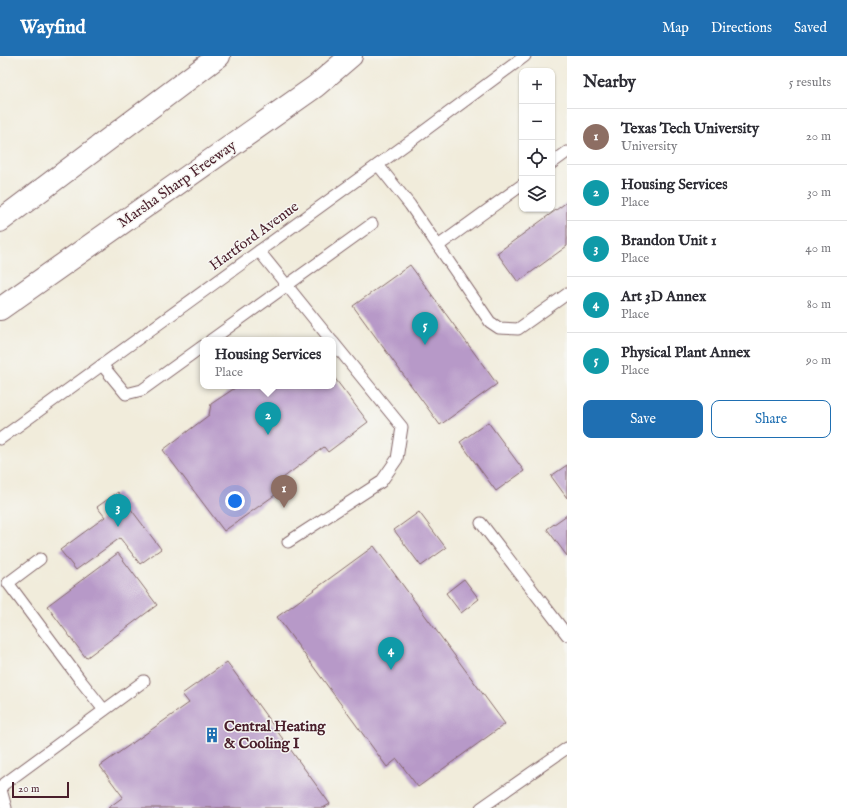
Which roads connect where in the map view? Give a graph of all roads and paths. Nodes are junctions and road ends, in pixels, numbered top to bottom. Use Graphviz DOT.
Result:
graph roads {
  1 [pos="219,56"];
  2 [pos="351,56"];
  3 [pos="525,56"];
  4 [pos="567,152"];
  5 [pos="555,161"];
  6 [pos="378,165"];
  7 [pos="519,187"];
  8 [pos="0,221"];
  9 [pos="372,224"];
  10 [pos="438,246"];
  11 [pos="258,251"];
  12 [pos="287,285"];
  13 [pos="567,294"];
  14 [pos="0,309"];
  15 [pos="216,337"];
  16 [pos="329,337"];
  17 [pos="336,346"];
  18 [pos="200,348"];
  19 [pos="102,365"];
  20 [pos="0,439"];
  21 [pos="481,523"];
  22 [pos="288,542"];
  23 [pos="40,559"];
  24 [pos="567,635"];
  25 [pos="144,681"];
  26 [pos="104,710"];
  27 [pos="567,748"];
  28 [pos="0,787"];
  29 [pos="6,808"];
  30 [pos="481,808"];
  1 -- 8 [label="highway"];
  2 -- 14 [label="highway, Marsha Sharp Freeway"];
  3 -- 6 [label="lane, Hartford Avenue"];
  4 -- 5 [label="lane"];
  6 -- 10 [label="lane"];
  6 -- 11 [label="lane, Hartford Avenue"];
  7 -- 10 [label="lane"];
  9 -- 12 [label="lane"];
  10 -- 13 [label="lane"];
  11 -- 12 [label="lane"];
  11 -- 19 [label="lane, Hartford Avenue"];
  12 -- 15 [label="lane"];
  12 -- 16 [label="lane"];
  17 -- 22 [label="lane"];
  18 -- 19 [label="lane"];
  19 -- 20 [label="lane, Hartford Avenue"];
  21 -- 24 [label="lane"];
  23 -- 26 [label="lane"];
  25 -- 26 [label="lane"];
  26 -- 28 [label="lane"];
  27 -- 30 [label="lane"];
  28 -- 29 [label="lane"];
}
